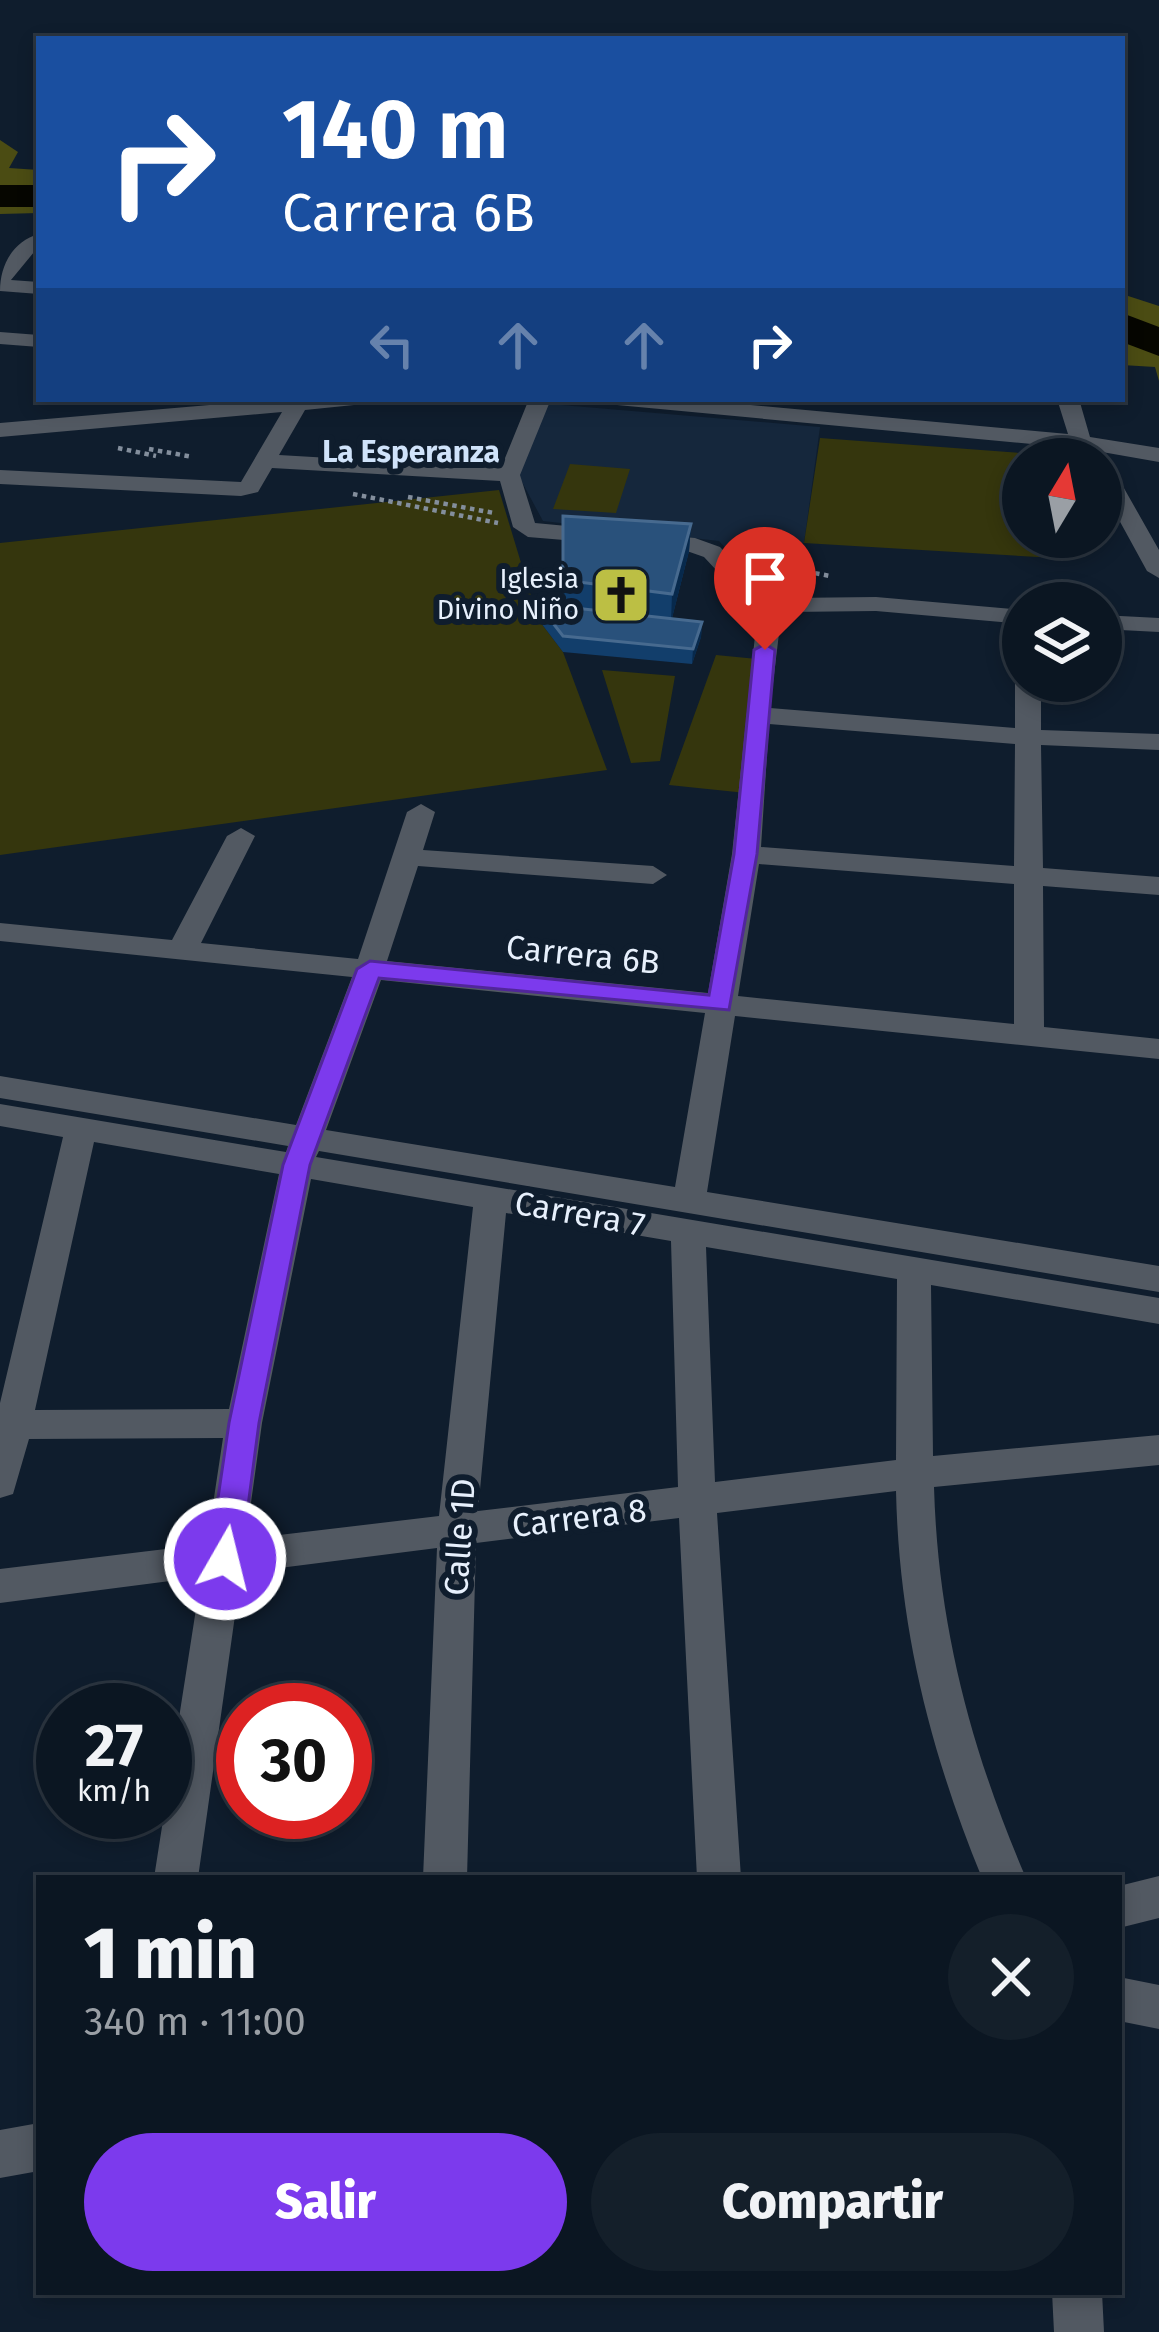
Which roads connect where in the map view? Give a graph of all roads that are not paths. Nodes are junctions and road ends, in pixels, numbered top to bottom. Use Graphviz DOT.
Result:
graph roads {
  1 [pos="36,241"];
  2 [pos="0,283"];
  3 [pos="36,288"];
  4 [pos="0,338"];
  5 [pos="36,341"];
  6 [pos="289,402"];
  7 [pos="298,402"];
  8 [pos="538,402"];
  9 [pos="1069,402"];
  10 [pos="726,403"];
  11 [pos="0,430"];
  12 [pos="1083,438"];
  13 [pos="1002,440"];
  14 [pos="1122,453"];
  15 [pos="1159,455"];
  16 [pos="262,461"];
  17 [pos="509,475"];
  18 [pos="0,478"];
  19 [pos="1122,505"];
  20 [pos="1159,571"];
  21 [pos="770,606"];
  22 [pos="1002,615"];
  23 [pos="1122,623"];
  24 [pos="1159,626"];
  25 [pos="1028,702"];
  26 [pos="756,715"];
  27 [pos="1028,737"];
  28 [pos="1159,742"];
  29 [pos="421,812"];
  30 [pos="242,836"];
  31 [pos="746,854"];
  32 [pos="406,857"];
  33 [pos="653,875"];
  34 [pos="1029,876"];
  35 [pos="1159,886"];
  36 [pos="0,932"];
  37 [pos="182,950"];
  38 [pos="370,969"];
  39 [pos="720,1004"];
  40 [pos="1028,1036"];
  41 [pos="1159,1049"];
  42 [pos="2,1112"];
  43 [pos="81,1129"];
  44 [pos="301,1152"];
  45 [pos="491,1198"];
  46 [pos="688,1216"];
  47 [pos="914,1269"];
  48 [pos="1159,1279"];
  49 [pos="1159,1311"];
  50 [pos="244,1423"];
  51 [pos="7,1425"];
  52 [pos="1159,1450"];
  53 [pos="917,1473"];
  54 [pos="0,1483"];
  55 [pos="697,1503"];
  56 [pos="457,1532"];
  57 [pos="225,1559"];
  58 [pos="0,1586"];
  59 [pos="176,1875"];
  60 [pos="445,1875"];
  61 [pos="719,1875"];
  62 [pos="1003,1875"];
  63 [pos="1159,1897"];
  64 [pos="1122,1905"];
  65 [pos="1122,2001"];
  66 [pos="1159,2007"];
  67 [pos="36,2148"];
  68 [pos="0,2154"];
  69 [pos="1077,2295"];
  70 [pos="1079,2332"];
  1 -- 2 [label="street"];
  2 -- 3 [label="street"];
  4 -- 5 [label="street"];
  6 -- 11 [label="street"];
  7 -- 16 [label="street"];
  8 -- 17 [label="street"];
  9 -- 12 [label="street"];
  10 -- 13 [label="street"];
  14 -- 15 [label="street"];
  16 -- 17 [label="street"];
  16 -- 18 [label="street"];
  17 -- 21 [label="street"];
  19 -- 20 [label="street"];
  21 -- 22 [label="street"];
  21 -- 26 [label="street"];
  23 -- 24 [label="street"];
  25 -- 27 [label="street"];
  26 -- 27 [label="street"];
  26 -- 31 [label="street"];
  27 -- 28 [label="street"];
  27 -- 34 [label="street"];
  29 -- 32 [label="street"];
  30 -- 37 [label="street"];
  31 -- 34 [label="street"];
  31 -- 39 [label="street"];
  32 -- 33 [label="street"];
  32 -- 38 [label="street"];
  34 -- 35 [label="street"];
  34 -- 40 [label="street"];
  36 -- 37 [label="street, Carrera 6B"];
  37 -- 38 [label="street, Carrera 6B"];
  38 -- 39 [label="street, Carrera 6B"];
  38 -- 44 [label="street"];
  39 -- 40 [label="street, Carrera 6B"];
  39 -- 46 [label="street"];
  40 -- 41 [label="street, Carrera 6B"];
  42 -- 43 [label="street, Carrera 7"];
  42 -- 44 [label="street, Carrera 7"];
  43 -- 44 [label="street, Carrera 7"];
  43 -- 51 [label="street"];
  44 -- 45 [label="street, Carrera 7"];
  44 -- 46 [label="street, Carrera 7"];
  44 -- 50 [label="street"];
  45 -- 46 [label="street, Carrera 7"];
  45 -- 56 [label="street, Calle 1D"];
  46 -- 47 [label="street, Carrera 7"];
  46 -- 48 [label="street, Carrera 7"];
  46 -- 55 [label="street"];
  47 -- 49 [label="street, Carrera 7"];
  47 -- 53 [label="street"];
  50 -- 51 [label="street"];
  50 -- 57 [label="street"];
  51 -- 54 [label="street"];
  52 -- 53 [label="street, Carrera 8"];
  53 -- 55 [label="street, Carrera 8"];
  53 -- 62 [label="street"];
  55 -- 56 [label="street, Carrera 8"];
  55 -- 61 [label="street"];
  56 -- 57 [label="street, Carrera 8"];
  56 -- 60 [label="street, Calle 1D"];
  57 -- 58 [label="street, Carrera 8"];
  57 -- 59 [label="street"];
  63 -- 64 [label="street"];
  65 -- 66 [label="street"];
  67 -- 68 [label="street"];
  69 -- 70 [label="street"];
}
